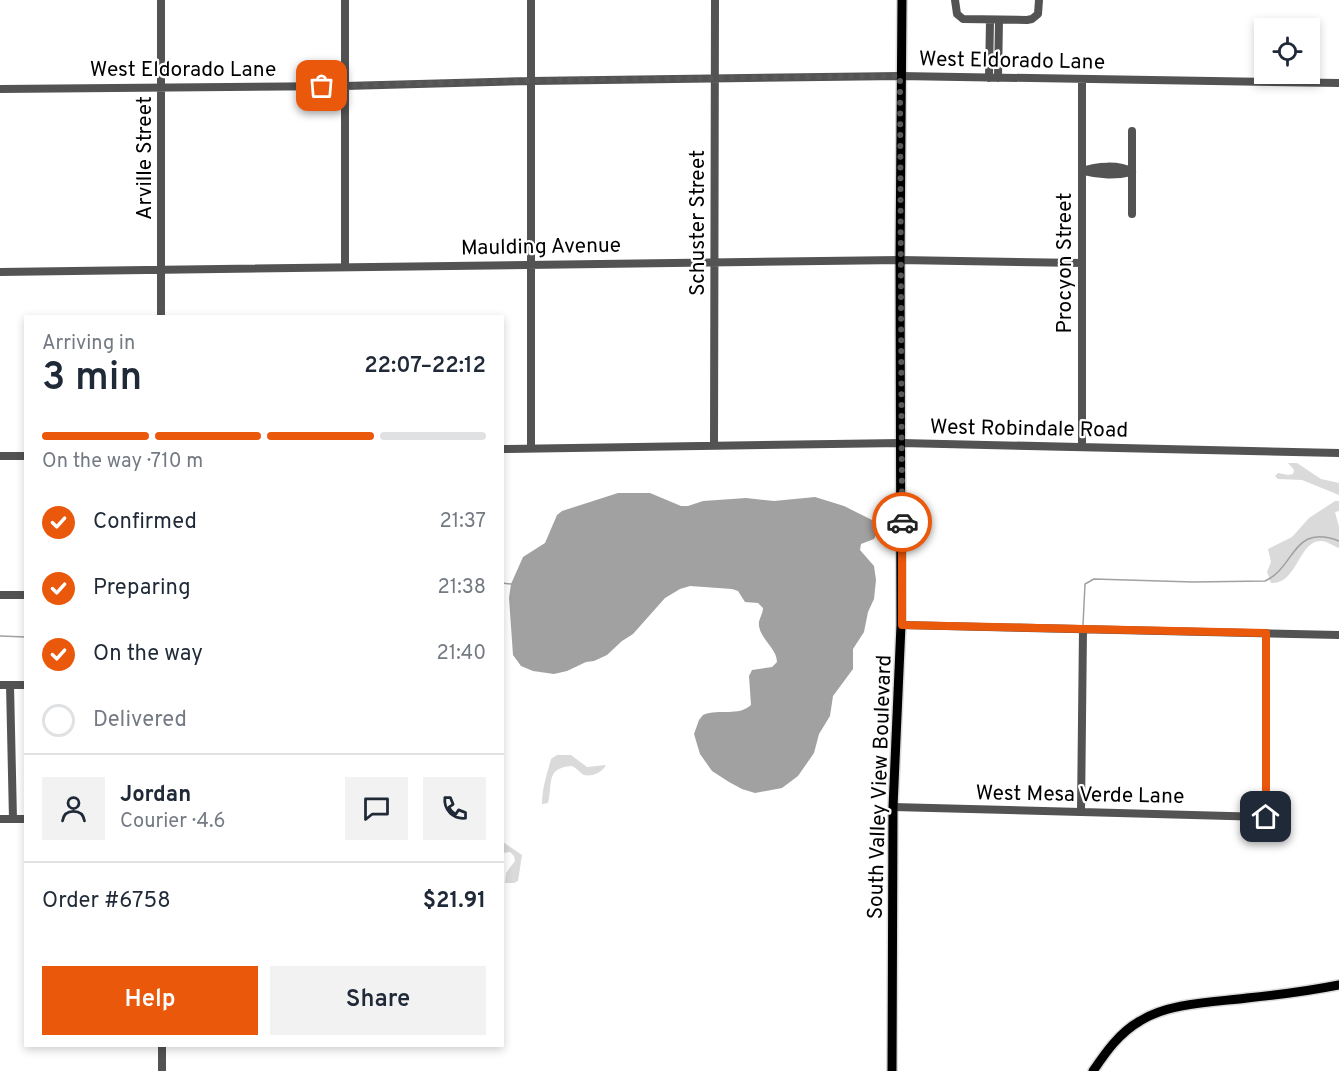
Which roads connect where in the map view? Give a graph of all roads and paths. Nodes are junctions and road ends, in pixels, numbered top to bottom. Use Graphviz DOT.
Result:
graph roads {
  1 [pos="161,0"];
  2 [pos="345,0"];
  3 [pos="531,0"];
  4 [pos="715,0"];
  5 [pos="902,0"];
  6 [pos="955,0"];
  7 [pos="1039,0"];
  8 [pos="990,20"];
  9 [pos="999,20"];
  10 [pos="900,76"];
  11 [pos="715,78"];
  12 [pos="989,78"];
  13 [pos="998,78"];
  14 [pos="1082,79"];
  15 [pos="531,81"];
  16 [pos="1339,83"];
  17 [pos="345,86"];
  18 [pos="162,87"];
  19 [pos="0,89"];
  20 [pos="1132,131"];
  21 [pos="1082,171"];
  22 [pos="1132,172"];
  23 [pos="1132,214"];
  24 [pos="900,260"];
  25 [pos="714,262"];
  26 [pos="1082,263"];
  27 [pos="531,265"];
  28 [pos="345,266"];
  29 [pos="161,270"];
  30 [pos="0,272"];
  31 [pos="161,315"];
  32 [pos="902,443"];
  33 [pos="714,446"];
  34 [pos="1082,447"];
  35 [pos="531,448"];
  36 [pos="504,449"];
  37 [pos="1339,453"];
  38 [pos="0,456"];
  39 [pos="24,456"];
  40 [pos="0,595"];
  41 [pos="24,595"];
  42 [pos="902,625"];
  43 [pos="1083,629"];
  44 [pos="1266,633"];
  45 [pos="1339,635"];
  46 [pos="0,685"];
  47 [pos="10,685"];
  48 [pos="24,685"];
  49 [pos="893,807"];
  50 [pos="1081,812"];
  51 [pos="0,819"];
  52 [pos="13,819"];
  53 [pos="24,819"];
  54 [pos="1339,985"];
  55 [pos="162,1047"];
  56 [pos="162,1071"];
  57 [pos="892,1071"];
  58 [pos="1093,1071"];
  1 -- 18 [label="street, Arville Street"];
  2 -- 17 [label="street"];
  3 -- 15 [label="street"];
  4 -- 11 [label="street, Schuster Street"];
  5 -- 10 [label="main road, South Valley View Boulevard"];
  6 -- 8 [label="street"];
  7 -- 9 [label="street"];
  8 -- 9 [label="street"];
  8 -- 12 [label="street"];
  9 -- 13 [label="street"];
  10 -- 11 [label="street, West Eldorado Lane"];
  10 -- 12 [label="street, West Eldorado Lane"];
  10 -- 24 [label="main road, South Valley View Boulevard"];
  11 -- 15 [label="street, West Eldorado Lane"];
  11 -- 25 [label="street, Schuster Street"];
  12 -- 13 [label="street, West Eldorado Lane"];
  13 -- 14 [label="street, West Eldorado Lane"];
  14 -- 16 [label="street, West Eldorado Lane"];
  14 -- 21 [label="street, Procyon Street"];
  15 -- 17 [label="street, West Eldorado Lane"];
  15 -- 27 [label="street"];
  17 -- 18 [label="street, West Eldorado Lane"];
  17 -- 28 [label="street"];
  18 -- 19 [label="street, West Eldorado Lane"];
  18 -- 29 [label="street, Arville Street"];
  20 -- 22 [label="street"];
  21 -- 22 [label="street"];
  21 -- 26 [label="street, Procyon Street"];
  22 -- 23 [label="street"];
  24 -- 25 [label="street, Maulding Avenue"];
  24 -- 26 [label="street, Maulding Avenue"];
  24 -- 32 [label="main road, South Valley View Boulevard"];
  25 -- 27 [label="street, Maulding Avenue"];
  25 -- 33 [label="street, Schuster Street"];
  26 -- 34 [label="street, Procyon Street"];
  27 -- 28 [label="street, Maulding Avenue"];
  27 -- 35 [label="street"];
  28 -- 29 [label="street, Maulding Avenue"];
  29 -- 30 [label="street, Maulding Avenue"];
  29 -- 31 [label="street, Arville Street"];
  32 -- 33 [label="street, West Robindale Road"];
  32 -- 34 [label="street, West Robindale Road"];
  32 -- 42 [label="main road, South Valley View Boulevard"];
  33 -- 35 [label="street, West Robindale Road"];
  34 -- 37 [label="street, West Robindale Road"];
  35 -- 36 [label="street, West Robindale Road"];
  38 -- 39 [label="street"];
  40 -- 41 [label="street"];
  42 -- 43 [label="street"];
  42 -- 49 [label="main road, South Valley View Boulevard"];
  43 -- 44 [label="street"];
  43 -- 50 [label="street"];
  44 -- 45 [label="street"];
  44 -- 50 [label="street, West Mesa Verde Lane"];
  46 -- 47 [label="street"];
  47 -- 48 [label="street"];
  47 -- 52 [label="street"];
  49 -- 50 [label="street, West Mesa Verde Lane"];
  49 -- 57 [label="main road, South Valley View Boulevard"];
  51 -- 52 [label="street"];
  52 -- 53 [label="street"];
  54 -- 58 [label="main road"];
  55 -- 56 [label="street"];
}
